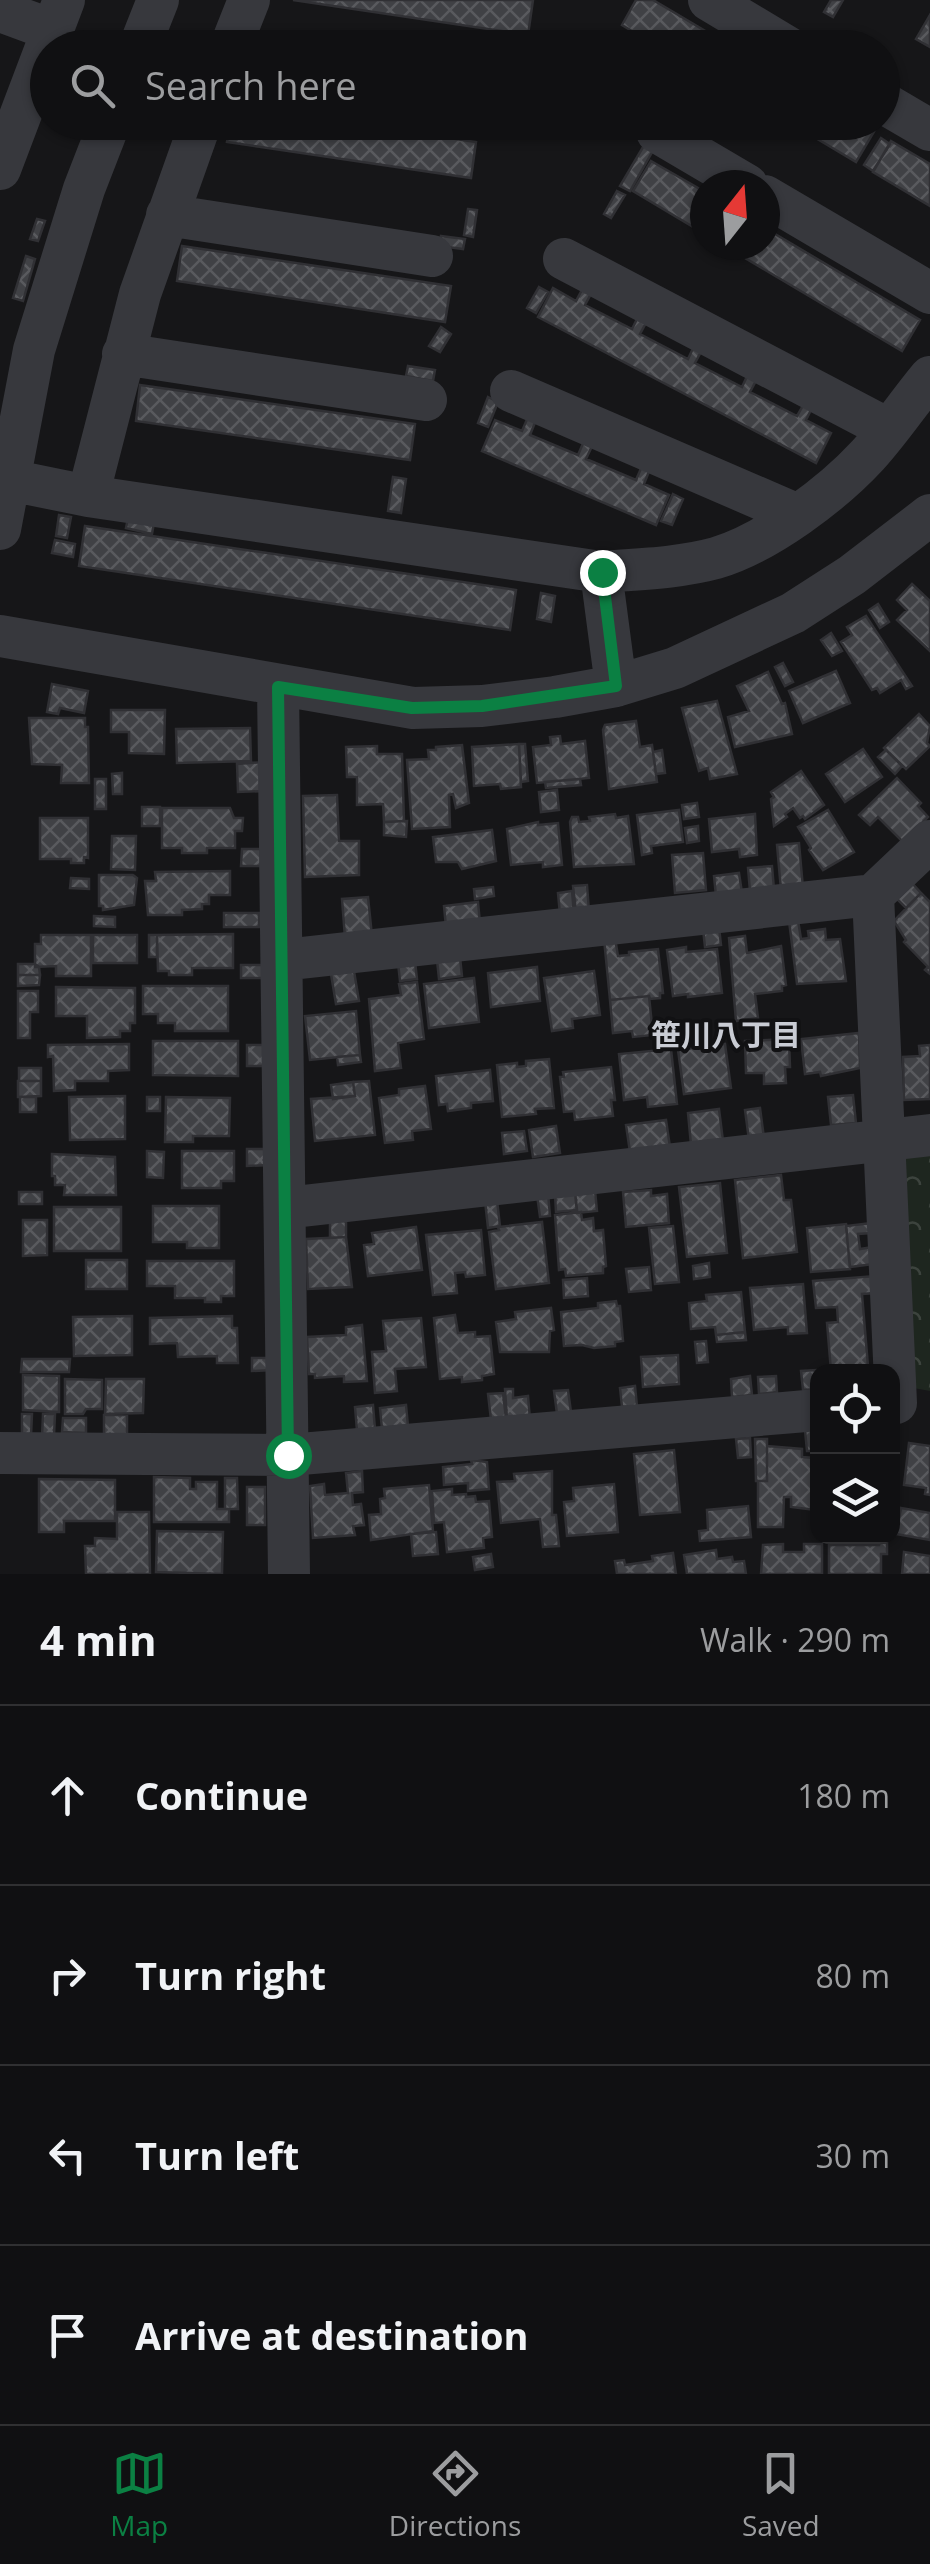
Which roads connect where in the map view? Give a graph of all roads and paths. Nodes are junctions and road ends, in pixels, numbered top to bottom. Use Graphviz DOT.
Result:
graph roads {
  1 [pos="158,0"];
  2 [pos="249,0"];
  3 [pos="708,0"];
  4 [pos="0,11"];
  5 [pos="58,15"];
  6 [pos="146,30"];
  7 [pos="237,30"];
  8 [pos="759,30"];
  9 [pos="30,89"];
  10 [pos="900,112"];
  11 [pos="930,130"];
  12 [pos="103,140"];
  13 [pos="194,140"];
  14 [pos="670,140"];
  15 [pos="0,169"];
  16 [pos="721,170"];
  17 [pos="780,205"];
  18 [pos="167,215"];
  19 [pos="432,256"];
  20 [pos="564,260"];
  21 [pos="930,294"];
  22 [pos="123,354"];
  23 [pos="930,376"];
  24 [pos="511,391"];
  25 [pos="426,400"];
  26 [pos="888,429"];
  27 [pos="4,479"];
  28 [pos="88,496"];
  29 [pos="798,515"];
  30 [pos="930,515"];
  31 [pos="0,529"];
  32 [pos="602,572"];
  33 [pos="0,636"];
  34 [pos="616,686"];
  35 [pos="278,687"];
  36 [pos="930,841"];
  37 [pos="874,895"];
  38 [pos="283,960"];
  39 [pos="930,1135"];
  40 [pos="885,1141"];
  41 [pos="285,1208"];
  42 [pos="906,1405"];
  43 [pos="810,1411"];
  44 [pos="0,1453"];
  45 [pos="288,1455"];
  46 [pos="289,1574"];
  1 -- 6 [label="street"];
  2 -- 7 [label="street"];
  3 -- 8 [label="street"];
  4 -- 5 [label="street"];
  9 -- 15 [label="street"];
  10 -- 11 [label="street"];
  12 -- 27 [label="street"];
  13 -- 18 [label="street"];
  14 -- 16 [label="street"];
  17 -- 21 [label="street"];
  18 -- 19 [label="street"];
  18 -- 22 [label="street"];
  20 -- 26 [label="street"];
  22 -- 25 [label="street"];
  22 -- 28 [label="street"];
  23 -- 26 [label="street"];
  24 -- 29 [label="street"];
  26 -- 29 [label="street"];
  27 -- 28 [label="street"];
  27 -- 31 [label="street"];
  28 -- 32 [label="street"];
  29 -- 32 [label="street"];
  30 -- 34 [label="street"];
  32 -- 34 [label="street"];
  33 -- 35 [label="street"];
  34 -- 35 [label="street"];
  35 -- 38 [label="street"];
  36 -- 37 [label="street"];
  37 -- 38 [label="street"];
  37 -- 40 [label="street"];
  38 -- 41 [label="street"];
  39 -- 40 [label="street"];
  40 -- 41 [label="street"];
  40 -- 42 [label="street"];
  41 -- 45 [label="street"];
  43 -- 45 [label="street"];
  44 -- 45 [label="street"];
  45 -- 46 [label="street"];
}
